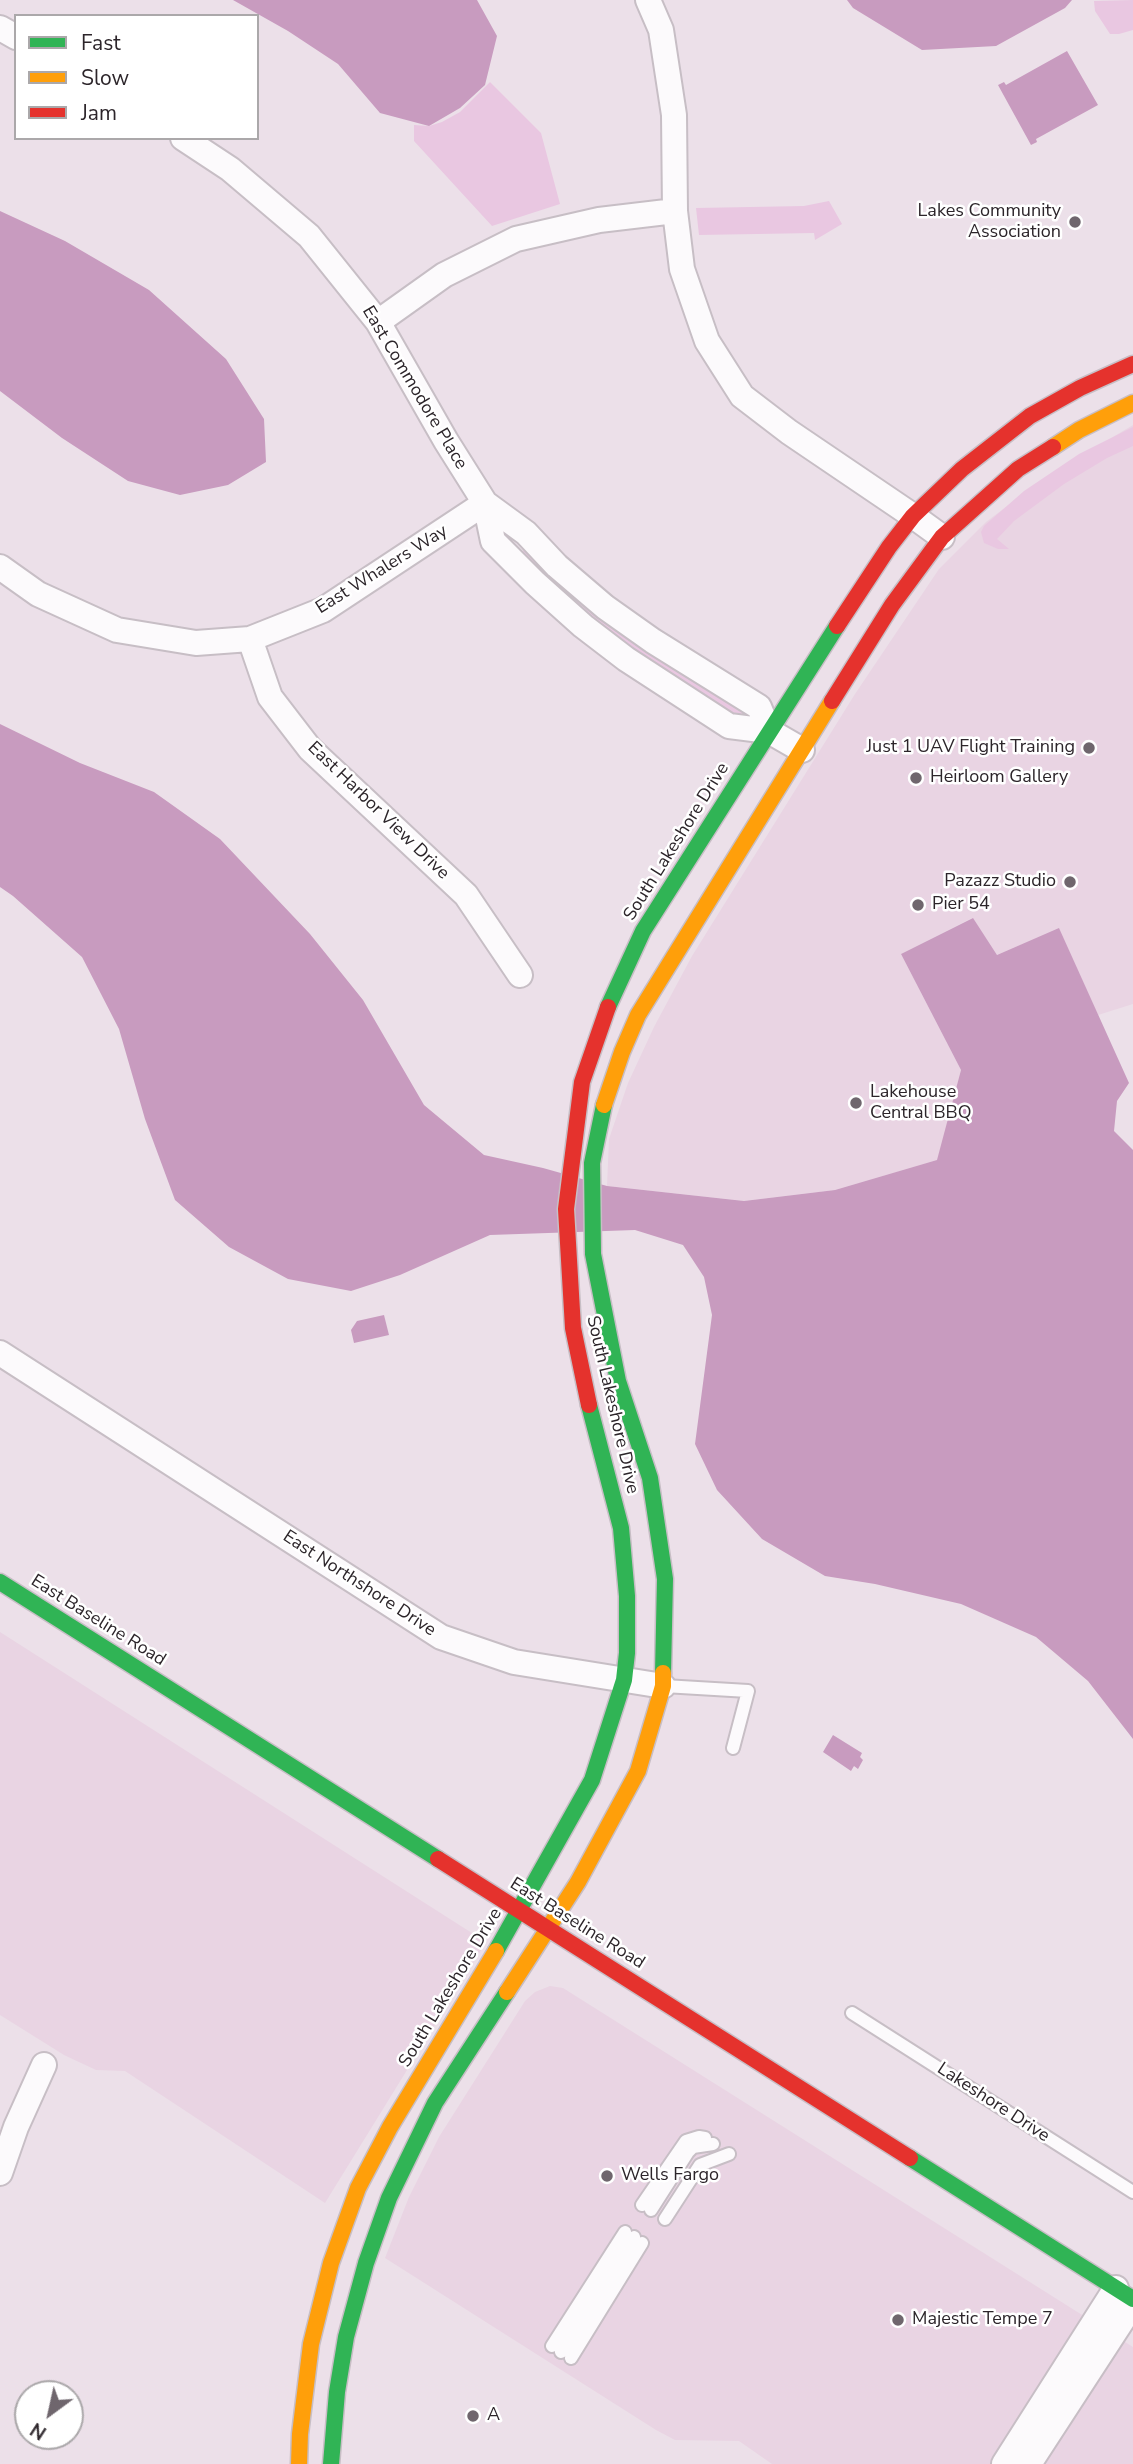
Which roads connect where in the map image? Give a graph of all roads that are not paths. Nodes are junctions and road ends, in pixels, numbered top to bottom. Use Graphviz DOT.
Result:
graph roads {
  1 [pos="648,0"];
  2 [pos="186,140"];
  3 [pos="675,211"];
  4 [pos="378,323"];
  5 [pos="1133,364"];
  6 [pos="1133,402"];
  7 [pos="485,503"];
  8 [pos="914,516"];
  9 [pos="942,537"];
  10 [pos="0,567"];
  11 [pos="250,639"];
  12 [pos="769,731"];
  13 [pos="802,750"];
  14 [pos="520,975"];
  15 [pos="0,1353"];
  16 [pos="0,1582"];
  17 [pos="624,1680"];
  18 [pos="663,1686"];
  19 [pos="733,1748"];
  20 [pos="520,1912"];
  21 [pos="547,1929"];
  22 [pos="852,2013"];
  23 [pos="44,2065"];
  24 [pos="717,2146"];
  25 [pos="0,2173"];
  26 [pos="1133,2192"];
  27 [pos="637,2240"];
  28 [pos="1127,2297"];
  29 [pos="305,2388"];
  30 [pos="337,2392"];
  31 [pos="299,2464"];
  32 [pos="331,2464"];
  33 [pos="1004,2464"];
  34 [pos="1029,2464"];
  1 -- 3 [label="street"];
  2 -- 4 [label="street, East Commodore Place"];
  3 -- 4 [label="street"];
  3 -- 8 [label="street"];
  4 -- 7 [label="street, East Commodore Place"];
  5 -- 8 [label="street, South Lakeshore Drive"];
  6 -- 9 [label="street, South Lakeshore Drive"];
  7 -- 11 [label="street, East Whalers Way"];
  7 -- 12 [label="street, East Commodore Place"];
  8 -- 9 [label="street"];
  8 -- 12 [label="street, South Lakeshore Drive"];
  9 -- 13 [label="street, South Lakeshore Drive"];
  10 -- 11 [label="street, East Whalers Way"];
  11 -- 14 [label="street, East Harbor View Drive"];
  12 -- 13 [label="street, East Commodore Place"];
  12 -- 17 [label="street, South Lakeshore Drive"];
  13 -- 18 [label="street, South Lakeshore Drive"];
  15 -- 17 [label="street, East Northshore Drive"];
  16 -- 20 [label="street, East Baseline Road"];
  17 -- 18 [label="street, East Northshore Drive"];
  17 -- 20 [label="street, South Lakeshore Drive"];
  18 -- 19 [label="lane, East Northshore Drive"];
  18 -- 21 [label="street, South Lakeshore Drive"];
  20 -- 21 [label="street, East Baseline Road"];
  20 -- 29 [label="street, South Lakeshore Drive"];
  21 -- 28 [label="street, East Baseline Road"];
  21 -- 30 [label="street, South Lakeshore Drive"];
  22 -- 26 [label="lane, Lakeshore Drive"];
  23 -- 25 [label="street"];
  24 -- 24 [label="lane"];
  27 -- 27 [label="lane"];
  28 -- 33 [label="street"];
  28 -- 34 [label="street"];
  29 -- 30 [label="street"];
  29 -- 31 [label="street, South Lakeshore Drive"];
  30 -- 32 [label="street, South Lakeshore Drive"];
}
